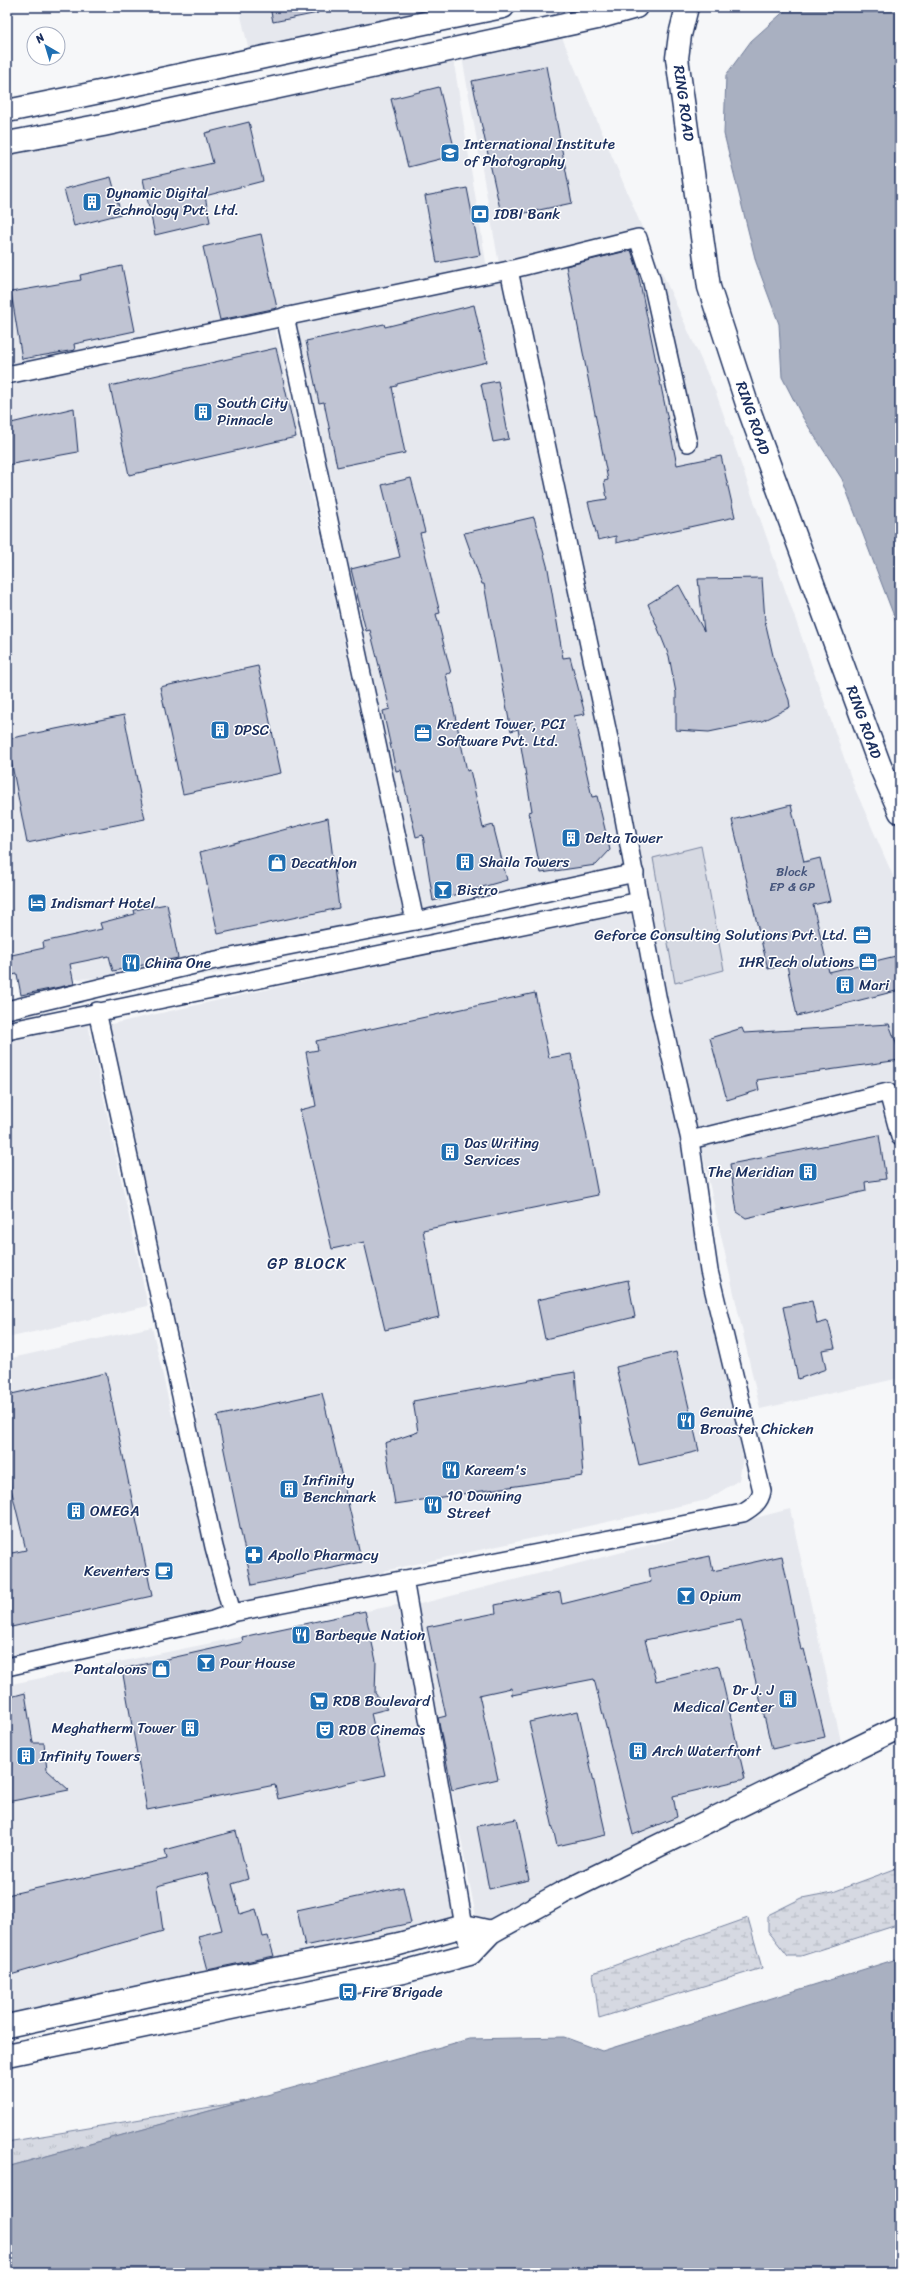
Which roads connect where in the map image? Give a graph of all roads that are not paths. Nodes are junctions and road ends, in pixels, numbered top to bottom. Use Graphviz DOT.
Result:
graph roads {
  1 [pos="503,7"];
  2 [pos="636,7"];
  3 [pos="687,7"];
  4 [pos="150,82"];
  5 [pos="7,111"];
  6 [pos="156,113"];
  7 [pos="7,143"];
  8 [pos="510,270"];
  9 [pos="285,316"];
  10 [pos="7,375"];
  11 [pos="688,443"];
  12 [pos="900,812"];
  13 [pos="635,873"];
  14 [pos="640,901"];
  15 [pos="415,921"];
  16 [pos="7,1009"];
  17 [pos="97,1012"];
  18 [pos="9,1030"];
  19 [pos="900,1137"];
  20 [pos="690,1140"];
  21 [pos="404,1579"];
  22 [pos="232,1613"];
  23 [pos="7,1666"];
  24 [pos="900,1728"];
  25 [pos="464,1926"];
  26 [pos="491,1932"];
  27 [pos="399,1944"];
  28 [pos="470,1954"];
  29 [pos="320,1960"];
  30 [pos="403,1972"];
  31 [pos="220,1981"];
  32 [pos="325,1989"];
  33 [pos="225,2008"];
  34 [pos="13,2025"];
  35 [pos="16,2053"];
  1 -- 4 [label="street"];
  2 -- 6 [label="street"];
  3 -- 12 [label="street, RING ROAD"];
  4 -- 5 [label="street"];
  4 -- 6 [label="street"];
  6 -- 7 [label="street"];
  8 -- 9 [label="street"];
  8 -- 11 [label="street"];
  8 -- 13 [label="street"];
  9 -- 10 [label="street"];
  9 -- 15 [label="street"];
  13 -- 14 [label="street"];
  13 -- 15 [label="street"];
  14 -- 17 [label="street"];
  14 -- 20 [label="street"];
  15 -- 16 [label="street"];
  16 -- 18 [label="street"];
  17 -- 18 [label="street"];
  17 -- 22 [label="street"];
  19 -- 20 [label="street"];
  20 -- 21 [label="street"];
  21 -- 22 [label="street"];
  21 -- 25 [label="street"];
  22 -- 23 [label="street"];
  24 -- 26 [label="street"];
  25 -- 26 [label="street"];
  25 -- 27 [label="street"];
  25 -- 28 [label="street"];
  26 -- 28 [label="street"];
  27 -- 29 [label="street"];
  27 -- 30 [label="street"];
  28 -- 30 [label="street"];
  29 -- 31 [label="street"];
  29 -- 32 [label="street"];
  30 -- 32 [label="street"];
  31 -- 33 [label="street"];
  31 -- 34 [label="street"];
  32 -- 33 [label="street"];
  33 -- 35 [label="street"];
  34 -- 35 [label="street"];
}
